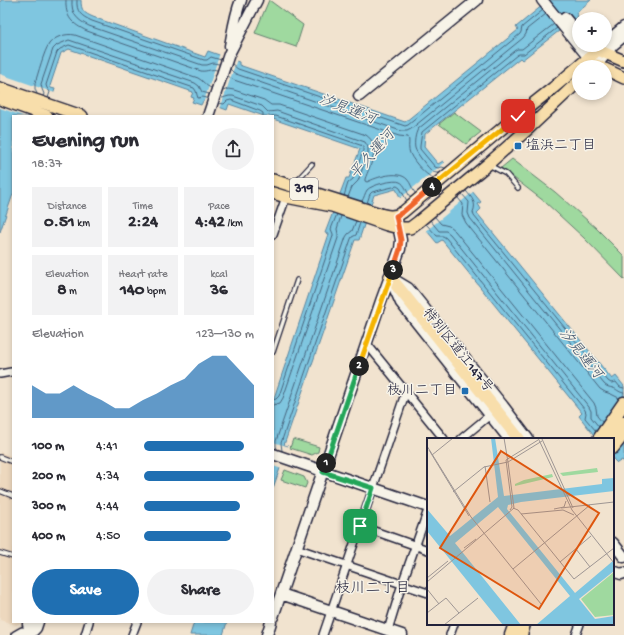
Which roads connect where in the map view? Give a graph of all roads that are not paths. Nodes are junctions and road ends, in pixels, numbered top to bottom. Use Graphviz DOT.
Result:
graph roads {
  1 [pos="241,0"];
  2 [pos="257,0"];
  3 [pos="478,0"];
  4 [pos="542,0"];
  5 [pos="550,0"];
  6 [pos="624,27"];
  7 [pos="568,28"];
  8 [pos="572,31"];
  9 [pos="624,36"];
  10 [pos="612,37"];
  11 [pos="612,45"];
  12 [pos="609,52"];
  13 [pos="229,54"];
  14 [pos="593,60"];
  15 [pos="624,61"];
  16 [pos="612,72"];
  17 [pos="624,78"];
  18 [pos="572,81"];
  19 [pos="0,88"];
  20 [pos="572,88"];
  21 [pos="359,96"];
  22 [pos="0,99"];
  23 [pos="50,111"];
  24 [pos="209,113"];
  25 [pos="76,115"];
  26 [pos="518,116"];
  27 [pos="505,126"];
  28 [pos="529,128"];
  29 [pos="516,139"];
  30 [pos="312,164"];
  31 [pos="488,164"];
  32 [pos="274,180"];
  33 [pos="296,187"];
  34 [pos="518,188"];
  35 [pos="274,193"];
  36 [pos="286,197"];
  37 [pos="333,202"];
  38 [pos="369,215"];
  39 [pos="396,216"];
  40 [pos="399,228"];
  41 [pos="274,231"];
  42 [pos="390,277"];
  43 [pos="297,280"];
  44 [pos="367,344"];
  45 [pos="274,349"];
  46 [pos="12,372"];
  47 [pos="0,375"];
  48 [pos="406,391"];
  49 [pos="624,401"];
  50 [pos="503,406"];
  51 [pos="490,415"];
  52 [pos="624,422"];
  53 [pos="624,434"];
  54 [pos="443,438"];
  55 [pos="462,438"];
  56 [pos="508,438"];
  57 [pos="518,438"];
  58 [pos="527,438"];
  59 [pos="532,438"];
  60 [pos="592,438"];
  61 [pos="600,438"];
  62 [pos="614,438"];
  63 [pos="614,447"];
  64 [pos="274,454"];
  65 [pos="0,457"];
  66 [pos="12,462"];
  67 [pos="323,472"];
  68 [pos="373,488"];
  69 [pos="0,491"];
  70 [pos="12,496"];
  71 [pos="427,509"];
  72 [pos="427,512"];
  73 [pos="360,526"];
  74 [pos="614,545"];
  75 [pos="416,546"];
  76 [pos="296,548"];
  77 [pos="427,550"];
  78 [pos="0,553"];
  79 [pos="12,557"];
  80 [pos="624,557"];
  81 [pos="347,565"];
  82 [pos="614,571"];
  83 [pos="624,572"];
  84 [pos="402,584"];
  85 [pos="427,593"];
  86 [pos="281,594"];
  87 [pos="331,611"];
  88 [pos="274,614"];
  89 [pos="28,623"];
  90 [pos="38,623"];
  91 [pos="89,623"];
  92 [pos="137,623"];
  93 [pos="271,623"];
  94 [pos="454,625"];
  95 [pos="510,625"];
  96 [pos="514,625"];
  97 [pos="524,625"];
  98 [pos="580,625"];
  99 [pos="387,633"];
  100 [pos="15,635"];
  101 [pos="31,635"];
  102 [pos="85,635"];
  103 [pos="132,635"];
  104 [pos="267,635"];
  105 [pos="323,635"];
  106 [pos="402,635"];
  107 [pos="450,635"];
  108 [pos="508,635"];
  109 [pos="520,635"];
  110 [pos="576,635"];
  1 -- 13 [label="street"];
  2 -- 13 [label="street"];
  3 -- 21 [label="street"];
  4 -- 7 [label="street"];
  5 -- 7 [label="street"];
  6 -- 10 [label="street"];
  7 -- 8 [label="street"];
  7 -- 14 [label="street"];
  9 -- 11 [label="street"];
  12 -- 15 [label="main road"];
  13 -- 24 [label="street"];
  16 -- 17 [label="main road"];
  18 -- 26 [label="main road"];
  19 -- 23 [label="main road"];
  20 -- 28 [label="main road"];
  22 -- 23 [label="main road"];
  23 -- 25 [label="main road"];
  26 -- 27 [label="main road"];
  26 -- 28 [label="main road"];
  27 -- 29 [label="main road"];
  27 -- 39 [label="main road"];
  28 -- 29 [label="main road"];
  29 -- 31 [label="main road"];
  30 -- 33 [label="lane"];
  31 -- 34 [label="lane"];
  31 -- 40 [label="main road"];
  32 -- 33 [label="main road, 319"];
  33 -- 37 [label="main road, 319"];
  35 -- 36 [label="main road, 319"];
  36 -- 37 [label="main road, 319"];
  36 -- 41 [label="street"];
  37 -- 38 [label="main road, 319"];
  38 -- 39 [label="main road, 319"];
  38 -- 40 [label="main road, 319"];
  39 -- 40 [label="street"];
  40 -- 42 [label="street"];
  42 -- 44 [label="street"];
  42 -- 50 [label="street, 特別区道江147号"];
  42 -- 51 [label="street, 特別区道江147号"];
  42 -- 57 [label="highway"];
  43 -- 45 [label="lane"];
  44 -- 48 [label="street"];
  44 -- 67 [label="street"];
  46 -- 47 [label="street"];
  48 -- 54 [label="street"];
  48 -- 68 [label="street"];
  49 -- 60 [label="main road"];
  49 -- 61 [label="highway"];
  50 -- 58 [label="street, 特別区道江147号"];
  50 -- 59 [label="street, 特別区道江147号"];
  51 -- 55 [label="street"];
  51 -- 56 [label="street, 特別区道江147号"];
  52 -- 62 [label="highway"];
  53 -- 63 [label="main road"];
  64 -- 67 [label="street"];
  65 -- 66 [label="lane"];
  67 -- 68 [label="street"];
  67 -- 76 [label="street"];
  68 -- 71 [label="street"];
  68 -- 73 [label="street"];
  69 -- 70 [label="lane"];
  72 -- 75 [label="street"];
  73 -- 75 [label="street"];
  73 -- 81 [label="street"];
  74 -- 80 [label="street"];
  75 -- 77 [label="street"];
  75 -- 84 [label="street"];
  76 -- 81 [label="street"];
  76 -- 86 [label="street"];
  78 -- 79 [label="lane"];
  81 -- 84 [label="street"];
  81 -- 87 [label="street"];
  82 -- 83 [label="street"];
  84 -- 85 [label="street"];
  84 -- 99 [label="street"];
  86 -- 87 [label="street"];
  86 -- 88 [label="street"];
  87 -- 99 [label="street"];
  87 -- 105 [label="street"];
  89 -- 101 [label="street"];
  90 -- 101 [label="street"];
  91 -- 102 [label="street"];
  92 -- 103 [label="street"];
  93 -- 104 [label="street"];
  94 -- 107 [label="street"];
  95 -- 108 [label="highway"];
  96 -- 108 [label="highway"];
  97 -- 109 [label="highway"];
  98 -- 110 [label="street"];
  99 -- 106 [label="street"];
  100 -- 101 [label="street"];
}
